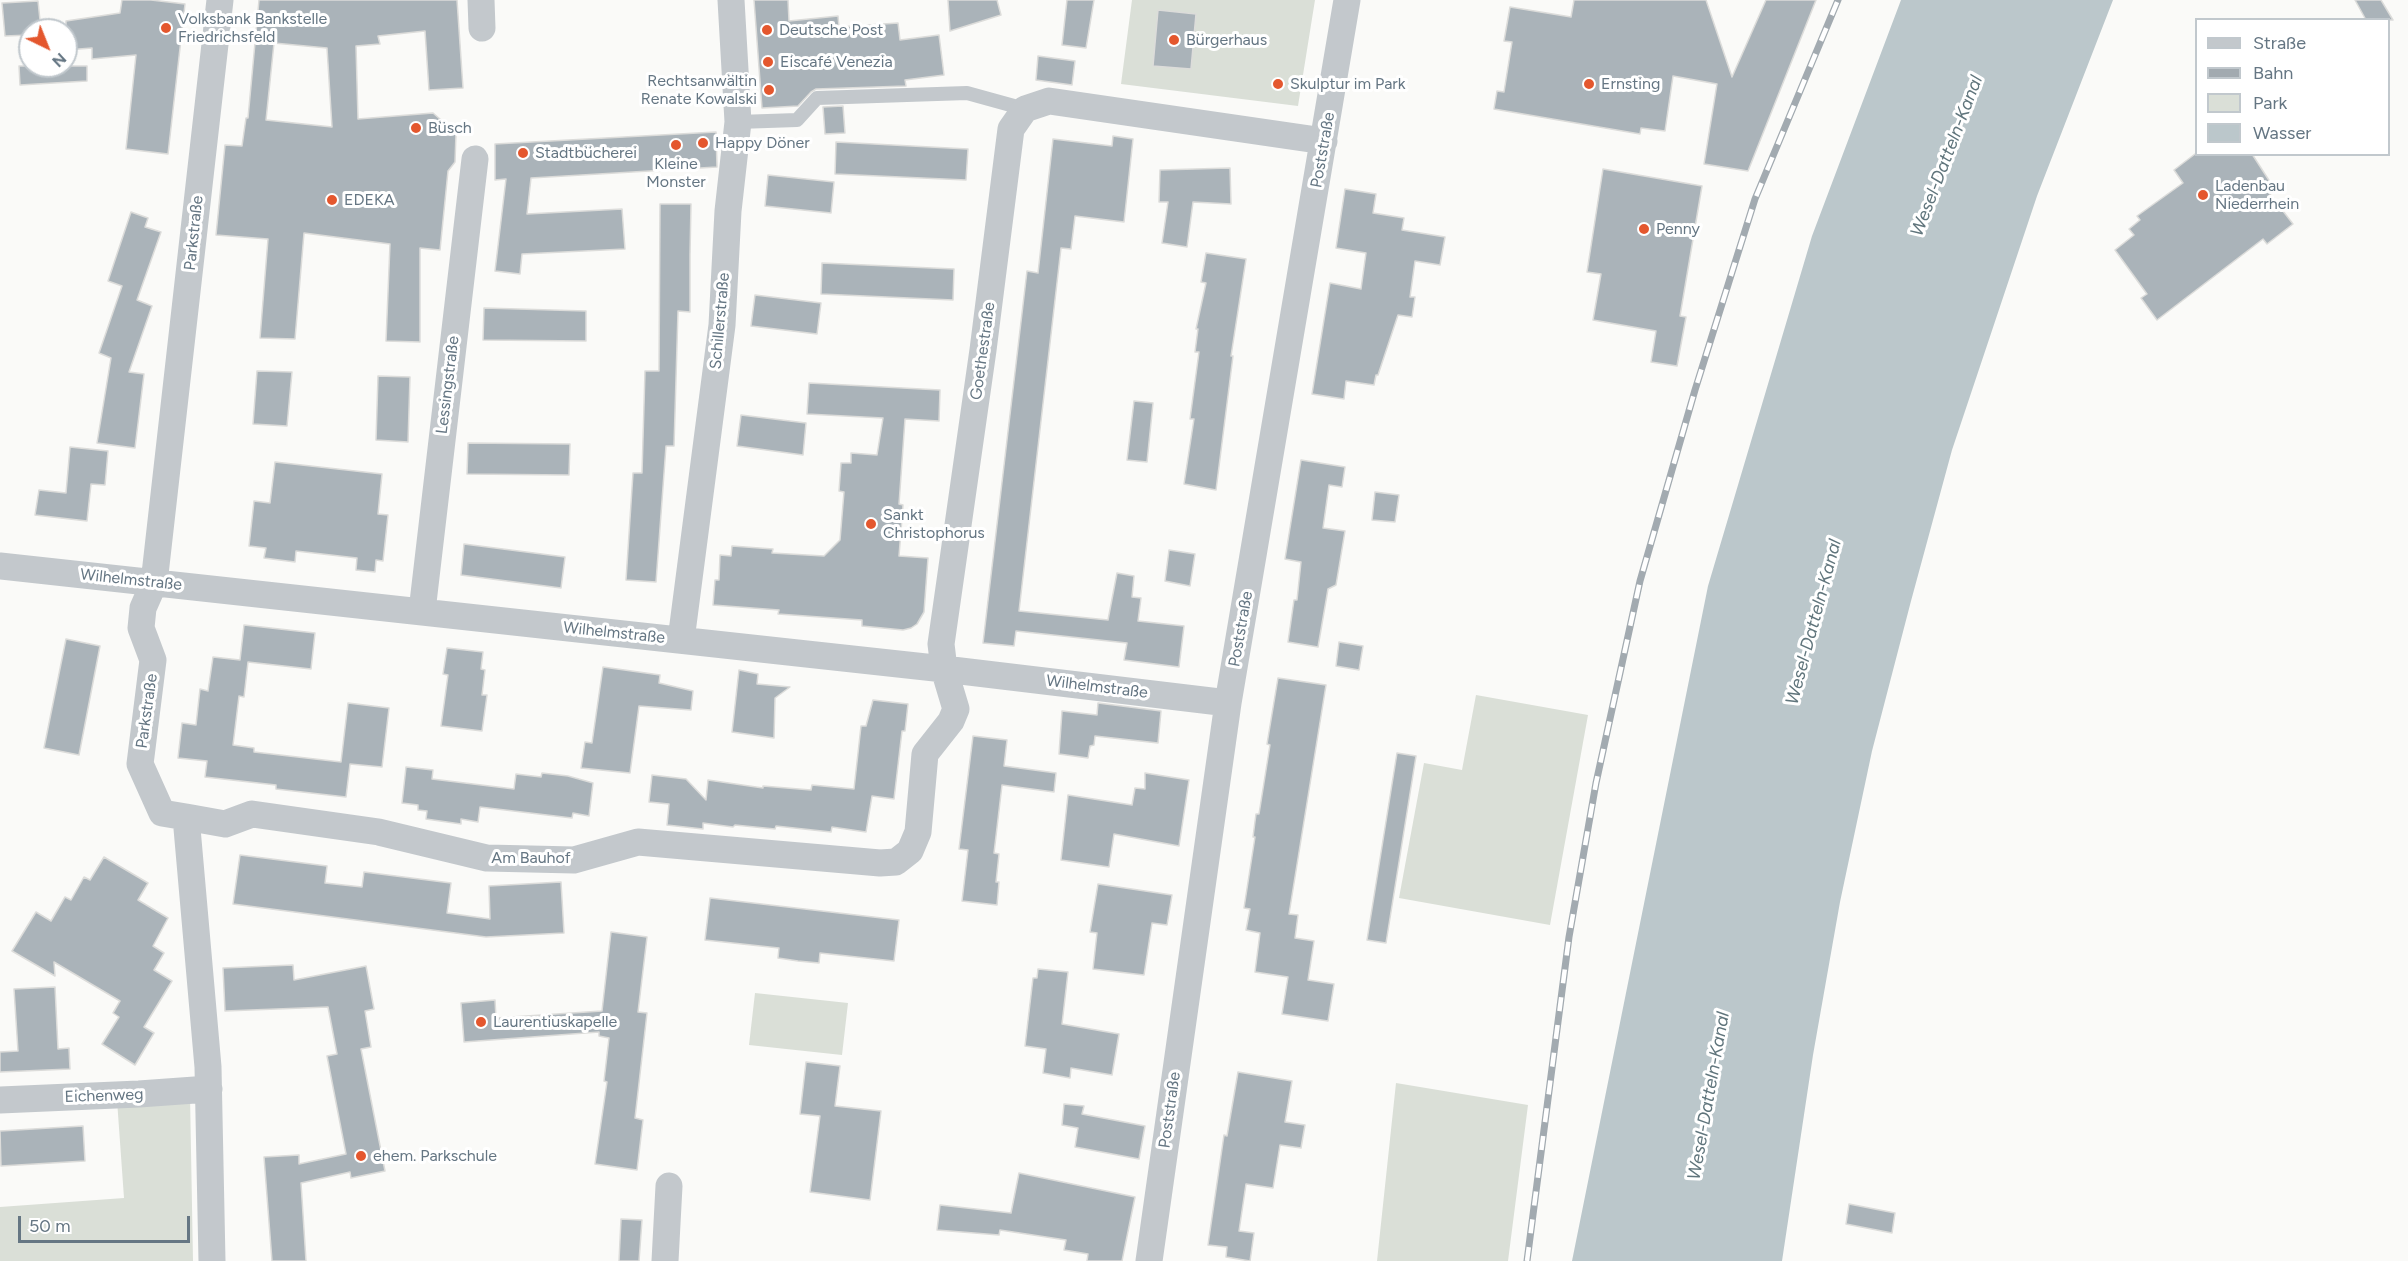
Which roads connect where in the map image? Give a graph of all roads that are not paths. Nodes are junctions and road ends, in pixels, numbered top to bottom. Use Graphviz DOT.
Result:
graph roads {
  1 [pos="220,0"];
  2 [pos="481,0"];
  3 [pos="731,0"];
  4 [pos="1347,0"];
  5 [pos="482,28"];
  6 [pos="1025,109"];
  7 [pos="738,122"];
  8 [pos="1324,141"];
  9 [pos="475,159"];
  10 [pos="0,566"];
  11 [pos="154,583"];
  12 [pos="422,611"];
  13 [pos="681,640"];
  14 [pos="944,669"];
  15 [pos="1228,703"];
  16 [pos="186,818"];
  17 [pos="880,864"];
  18 [pos="209,1089"];
  19 [pos="0,1100"];
  20 [pos="669,1186"];
  21 [pos="212,1261"];
  22 [pos="665,1261"];
  23 [pos="1149,1261"];
  1 -- 11 [label="street, Parkstraße"];
  2 -- 5 [label="street"];
  3 -- 7 [label="street, Schillerstraße"];
  4 -- 8 [label="street, Poststraße"];
  6 -- 7 [label="lane"];
  6 -- 8 [label="street"];
  6 -- 14 [label="street, Goethestraße"];
  7 -- 13 [label="street, Schillerstraße"];
  8 -- 15 [label="street, Poststraße"];
  9 -- 12 [label="street, Lessingstraße"];
  10 -- 11 [label="street, Wilhelmstraße"];
  11 -- 12 [label="street, Wilhelmstraße"];
  11 -- 16 [label="street, Parkstraße"];
  12 -- 13 [label="street, Wilhelmstraße"];
  13 -- 14 [label="street, Wilhelmstraße"];
  14 -- 15 [label="street, Wilhelmstraße"];
  14 -- 17 [label="street, Goethestraße"];
  15 -- 23 [label="street, Poststraße"];
  16 -- 17 [label="street, Am Bauhof"];
  16 -- 18 [label="street"];
  18 -- 19 [label="street, Eichenweg"];
  18 -- 21 [label="street"];
  20 -- 22 [label="street"];
}
